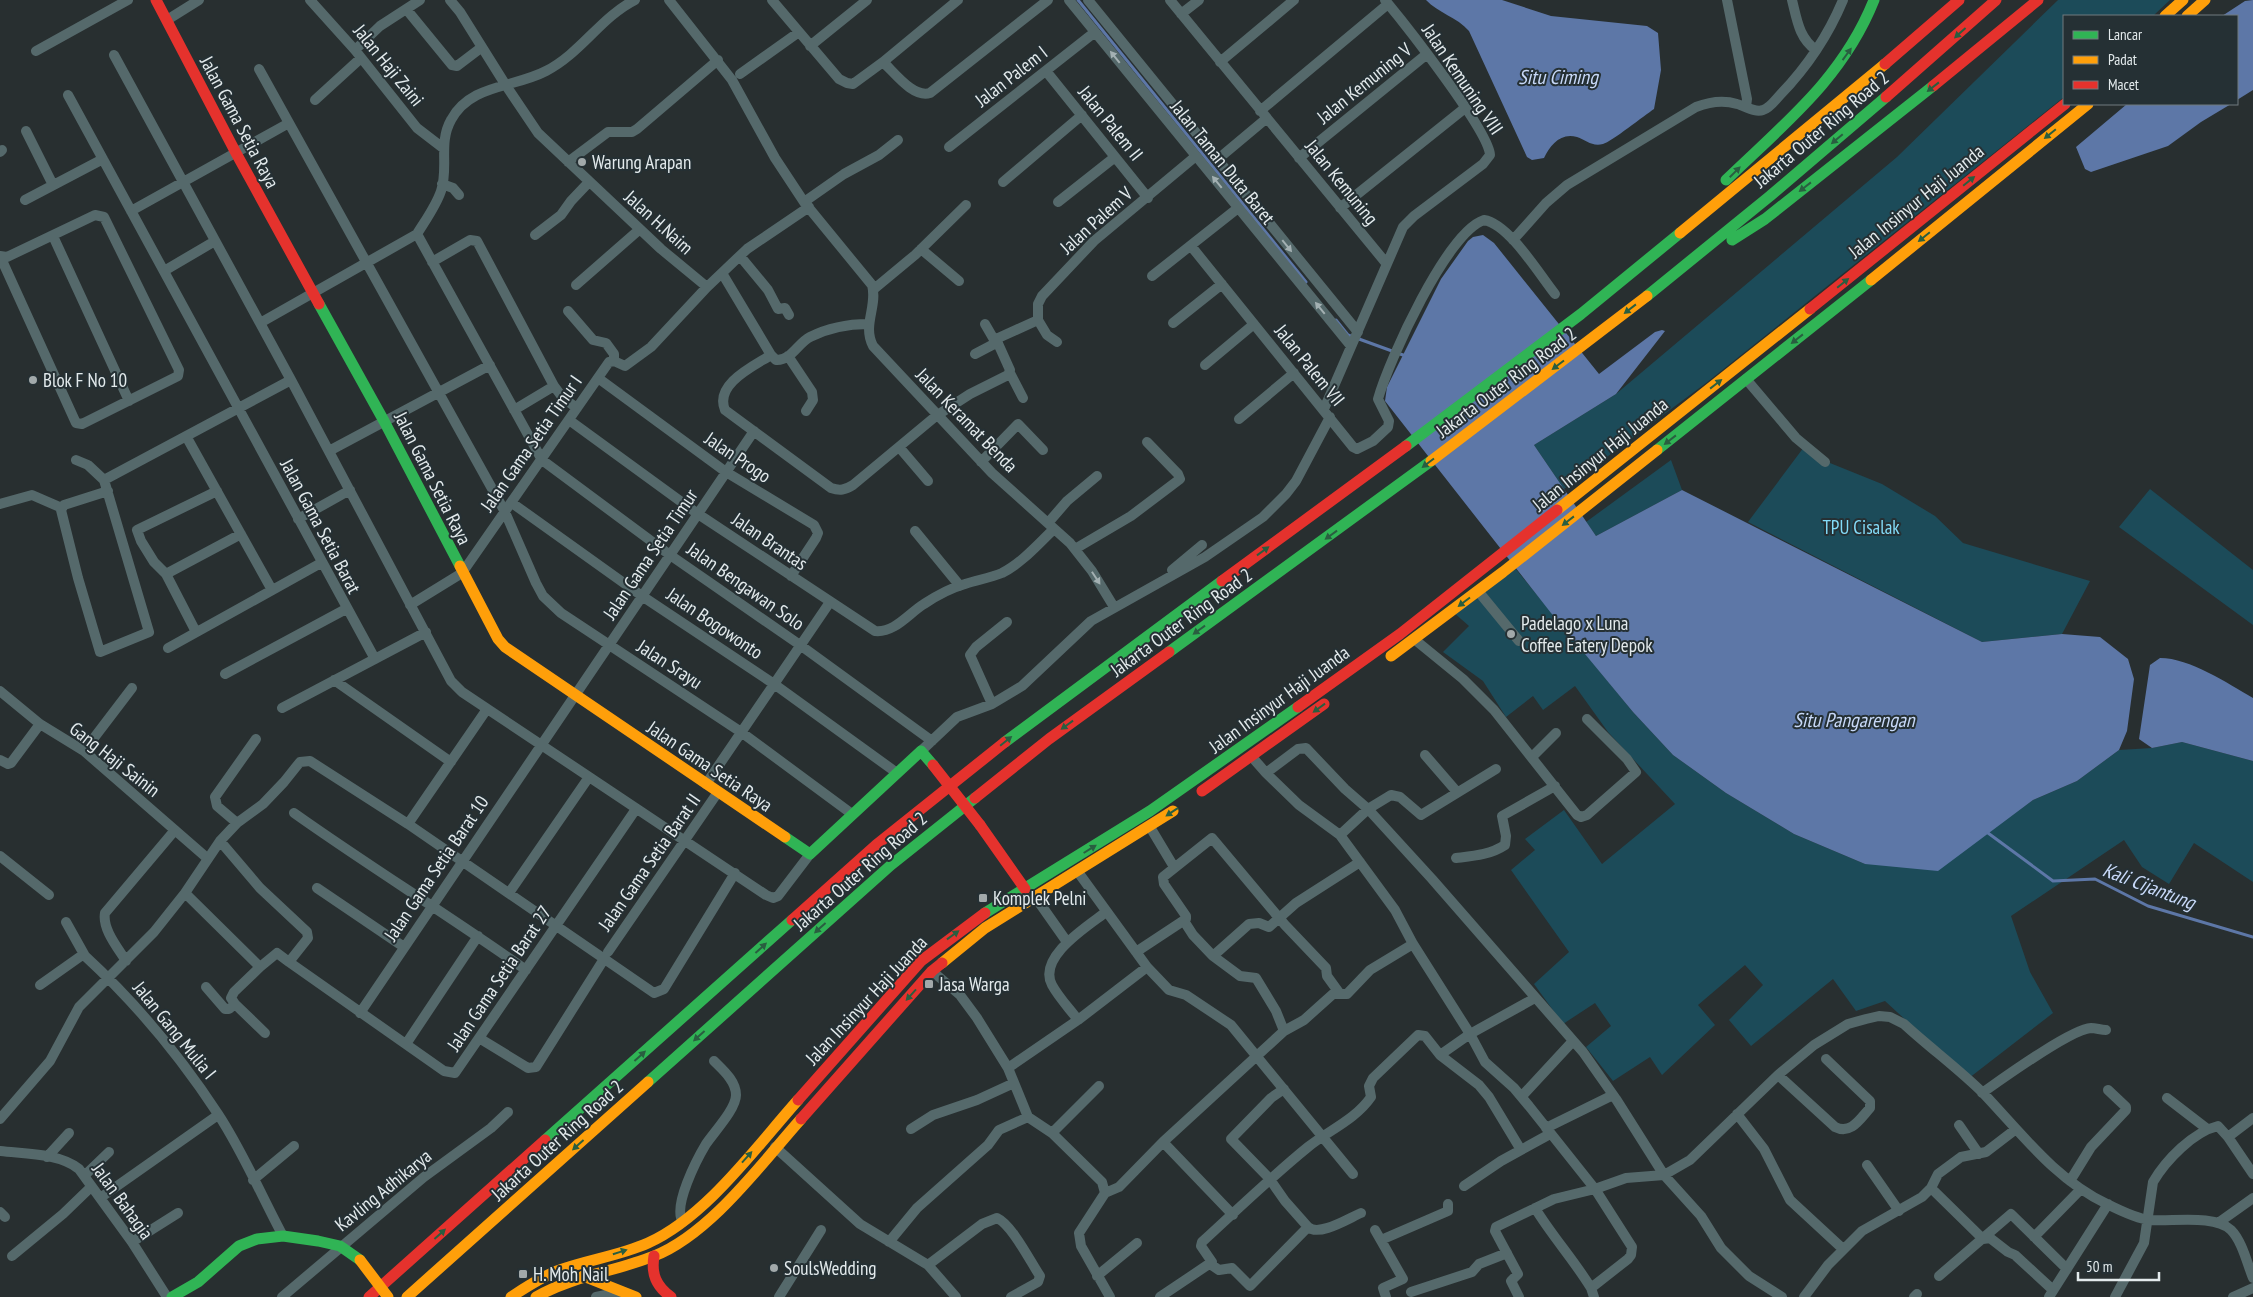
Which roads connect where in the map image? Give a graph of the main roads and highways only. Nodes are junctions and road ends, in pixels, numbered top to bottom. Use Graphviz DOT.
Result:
graph roads {
  1 [pos="156,0"];
  2 [pos="1874,0"];
  3 [pos="1958,0"];
  4 [pos="1996,0"];
  5 [pos="2038,0"];
  6 [pos="2183,0"];
  7 [pos="2205,0"];
  8 [pos="2166,15"];
  9 [pos="2188,15"];
  10 [pos="2064,105"];
  11 [pos="2087,105"];
  12 [pos="1651,256"];
  13 [pos="1655,290"];
  14 [pos="1822,300"];
  15 [pos="1833,311"];
  16 [pos="1381,664"];
  17 [pos="1333,698"];
  18 [pos="1025,889"];
  19 [pos="654,1256"];
  20 [pos="583,1276"];
  21 [pos="659,1293"];
  22 [pos="172,1297"];
  23 [pos="369,1297"];
  24 [pos="388,1297"];
  25 [pos="407,1297"];
  26 [pos="510,1297"];
  27 [pos="536,1297"];
  28 [pos="636,1297"];
  29 [pos="672,1297"];
  1 -- 18 [label="main road, Jalan Gama Setia Raya, bridge"];
  12 -- 2 [label="main road, one-way"];
  3 -- 12 [label="main road, Jakarta Outer Ring Road 2"];
  4 -- 13 [label="main road, Jakarta Outer Ring Road 2, one-way"];
  5 -- 13 [label="main road, one-way"];
  6 -- 8 [label="main road"];
  7 -- 9 [label="main road"];
  14 -- 10 [label="main road, Jalan Insinyur Haji Juanda, one-way"];
  11 -- 15 [label="main road, Jalan Insinyur Haji Juanda, one-way"];
  23 -- 12 [label="main road, Jakarta Outer Ring Road 2, one-way"];
  13 -- 25 [label="main road, Jakarta Outer Ring Road 2, one-way"];
  14 -- 15 [label="main road"];
  18 -- 14 [label="main road, Jalan Insinyur Haji Juanda, one-way"];
  15 -- 16 [label="main road, Jalan Insinyur Haji Juanda, one-way"];
  17 -- 19 [label="main road, Jalan Insinyur Haji Juanda, one-way"];
  26 -- 18 [label="main road, Jalan Insinyur Haji Juanda, one-way"];
  19 -- 20 [label="main road, Jalan Insinyur Haji Juanda"];
  19 -- 21 [label="main road"];
  20 -- 27 [label="main road, Jalan Insinyur Haji Juanda"];
  20 -- 28 [label="main road"];
  21 -- 29 [label="main road"];
  22 -- 24 [label="main road, bridge"];
}
